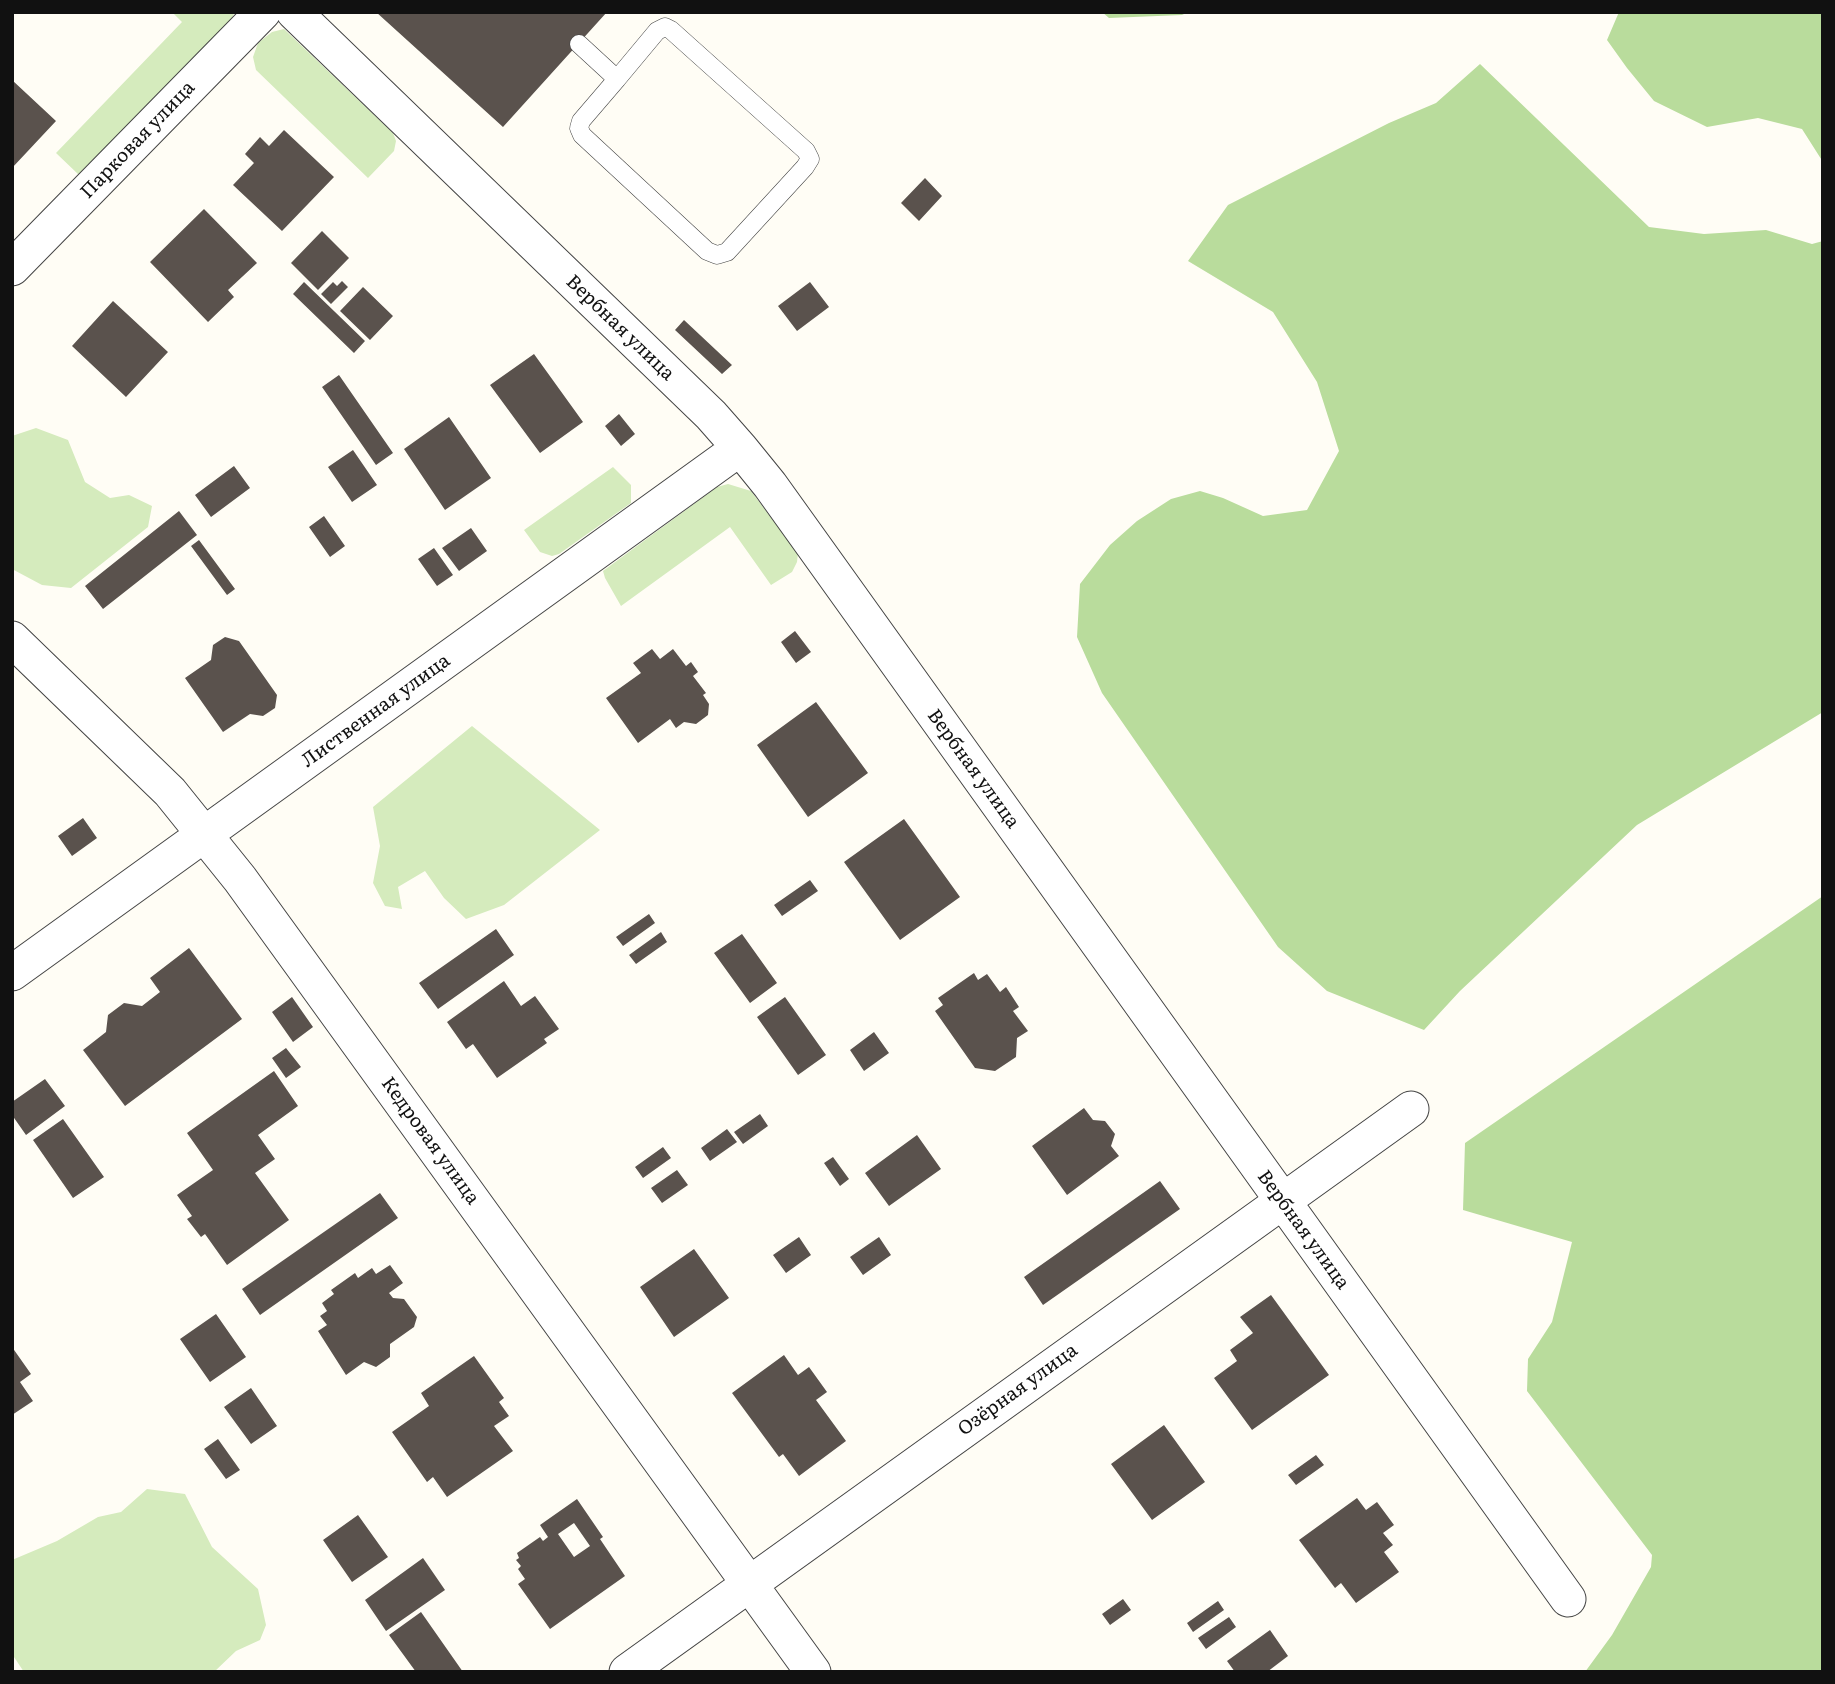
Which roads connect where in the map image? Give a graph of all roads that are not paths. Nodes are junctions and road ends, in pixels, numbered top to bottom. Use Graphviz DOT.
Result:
graph roads {
  1 [pos="263,12"];
  2 [pos="294,12"];
  3 [pos="579,44"];
  4 [pos="617,79"];
  5 [pos="12,268"];
  6 [pos="740,448"];
  7 [pos="12,639"];
  8 [pos="205,834"];
  9 [pos="12,973"];
  10 [pos="1411,1109"];
  11 [pos="1281,1200"];
  12 [pos="750,1583"];
  13 [pos="1568,1599"];
  14 [pos="627,1672"];
  15 [pos="813,1672"];
  1 -- 5 [label="street, Парковая улица"];
  2 -- 6 [label="street, Вербная улица"];
  3 -- 4 [label="lane"];
  4 -- 4 [label="lane"];
  6 -- 8 [label="street, Лиственная улица"];
  6 -- 11 [label="street, Вербная улица"];
  7 -- 8 [label="street, Кедровая улица"];
  8 -- 9 [label="street, Лиственная улица"];
  8 -- 12 [label="street, Кедровая улица"];
  10 -- 11 [label="street, Озёрная улица"];
  11 -- 12 [label="street, Озёрная улица"];
  11 -- 13 [label="street, Вербная улица"];
  12 -- 14 [label="street, Озёрная улица"];
  12 -- 15 [label="street, Кедровая улица"];
}
